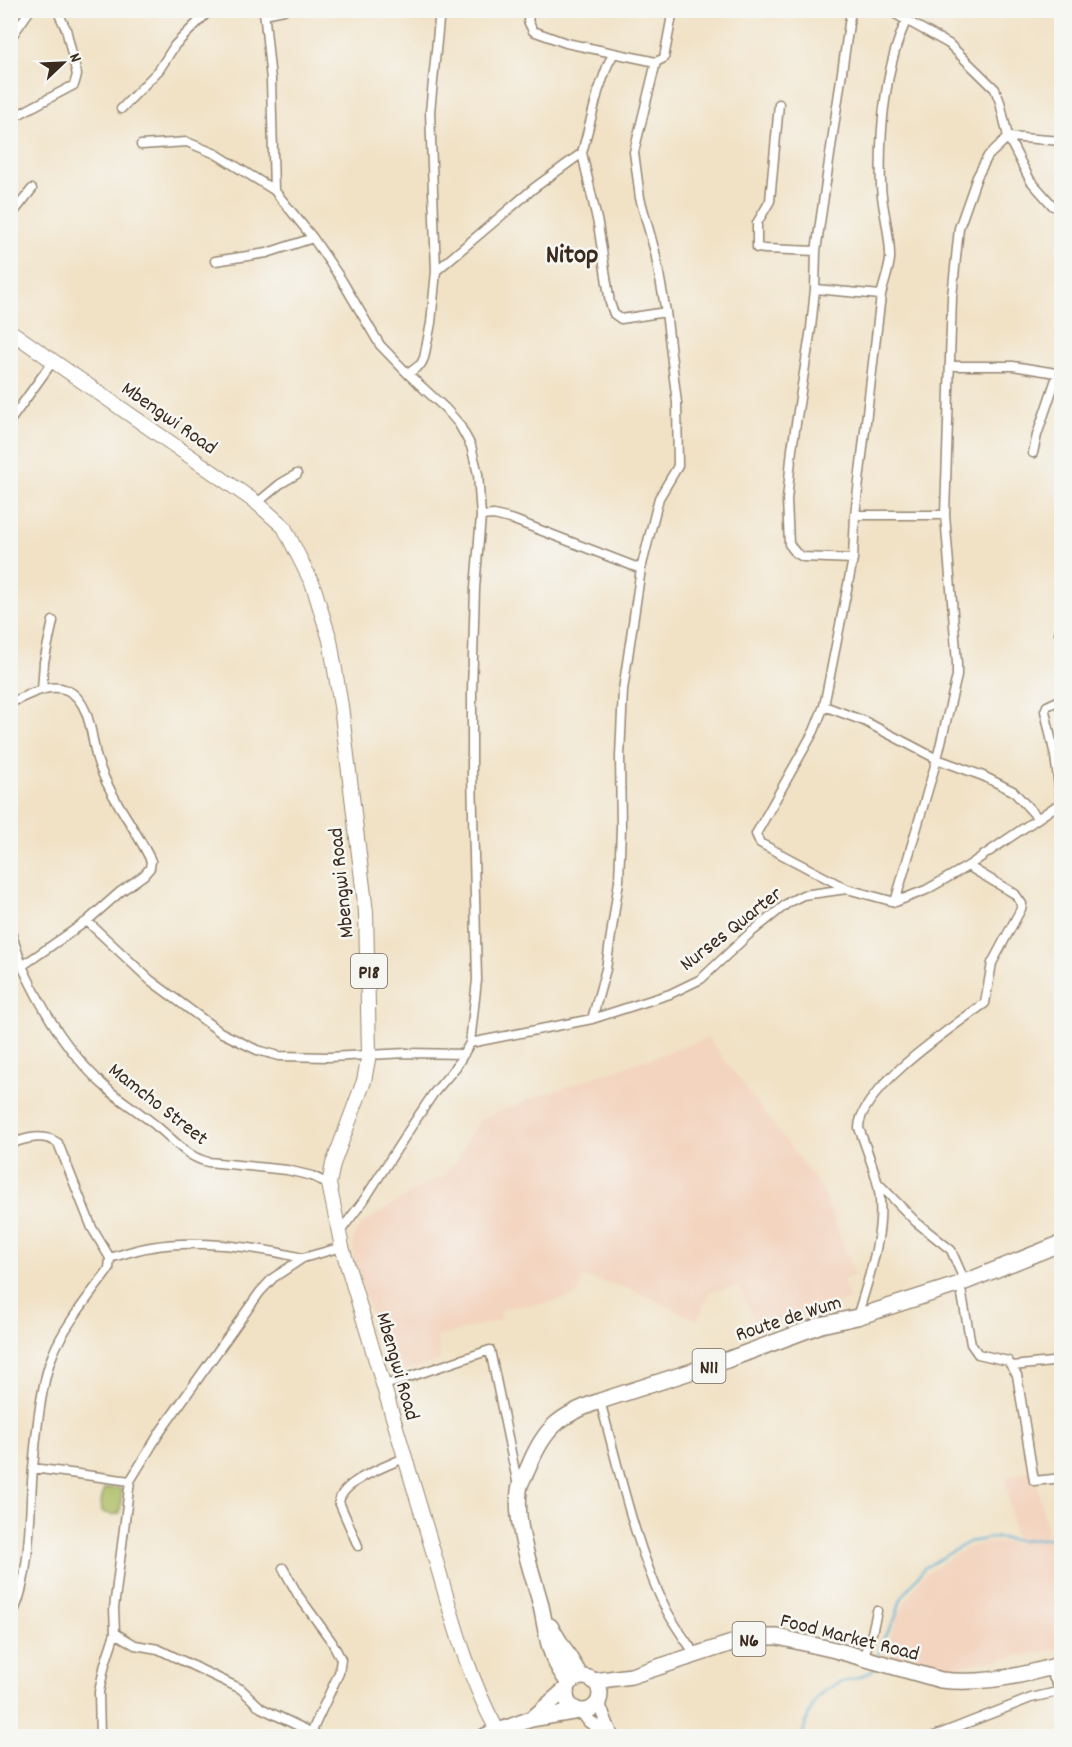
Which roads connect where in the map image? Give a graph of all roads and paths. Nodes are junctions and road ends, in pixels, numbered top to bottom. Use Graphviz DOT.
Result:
graph roads {
  1 [pos="30,10"];
  2 [pos="57,10"];
  3 [pos="210,10"];
  4 [pos="284,10"];
  5 [pos="440,10"];
  6 [pos="530,10"];
  7 [pos="673,10"];
  8 [pos="851,10"];
  9 [pos="888,10"];
  10 [pos="912,10"];
  11 [pos="264,12"];
  12 [pos="905,21"];
  13 [pos="10,39"];
  14 [pos="614,53"];
  15 [pos="656,62"];
  16 [pos="779,104"];
  17 [pos="120,109"];
  18 [pos="10,119"];
  19 [pos="1008,137"];
  20 [pos="1062,141"];
  21 [pos="141,144"];
  22 [pos="582,153"];
  23 [pos="32,189"];
  24 [pos="274,190"];
  25 [pos="1053,206"];
  26 [pos="10,217"];
  27 [pos="313,238"];
  28 [pos="816,251"];
  29 [pos="214,261"];
  30 [pos="436,271"];
  31 [pos="815,289"];
  32 [pos="881,295"];
  33 [pos="666,312"];
  34 [pos="10,331"];
  35 [pos="53,361"];
  36 [pos="950,366"];
  37 [pos="1060,373"];
  38 [pos="408,374"];
  39 [pos="10,421"];
  40 [pos="1033,453"];
  41 [pos="297,474"];
  42 [pos="257,504"];
  43 [pos="855,515"];
  44 [pos="945,515"];
  45 [pos="481,516"];
  46 [pos="853,559"];
  47 [pos="641,569"];
  48 [pos="53,621"];
  49 [pos="1062,627"];
  50 [pos="1062,637"];
  51 [pos="42,690"];
  52 [pos="1062,699"];
  53 [pos="10,703"];
  54 [pos="824,706"];
  55 [pos="937,759"];
  56 [pos="1061,802"];
  57 [pos="1038,818"];
  58 [pos="968,866"];
  59 [pos="848,889"];
  60 [pos="895,902"];
  61 [pos="87,921"];
  62 [pos="10,929"];
  63 [pos="22,966"];
  64 [pos="592,1019"];
  65 [pos="470,1043"];
  66 [pos="369,1054"];
  67 [pos="464,1054"];
  68 [pos="10,1144"];
  69 [pos="877,1182"];
  70 [pos="329,1184"];
  71 [pos="340,1240"];
  72 [pos="1062,1243"];
  73 [pos="110,1257"];
  74 [pos="303,1258"];
  75 [pos="963,1283"];
  76 [pos="857,1317"];
  77 [pos="1062,1361"];
  78 [pos="1012,1366"];
  79 [pos="382,1386"];
  80 [pos="600,1401"];
  81 [pos="404,1458"];
  82 [pos="33,1468"];
  83 [pos="1062,1478"];
  84 [pos="130,1481"];
  85 [pos="519,1489"];
  86 [pos="358,1546"];
  87 [pos="283,1568"];
  88 [pos="877,1611"];
  89 [pos="10,1619"];
  90 [pos="115,1633"];
  91 [pos="695,1654"];
  92 [pos="873,1661"];
  93 [pos="1055,1666"];
  94 [pos="631,1676"];
  95 [pos="578,1682"];
  96 [pos="1061,1692"];
  97 [pos="599,1702"];
  98 [pos="580,1711"];
  99 [pos="531,1719"];
  100 [pos="491,1733"];
  101 [pos="315,1735"];
  102 [pos="945,1735"];
  103 [pos="100,1737"];
  104 [pos="611,1737"];
  105 [pos="934,1737"];
  1 -- 13 [label="street"];
  2 -- 18 [label="street"];
  3 -- 17 [label="street"];
  4 -- 11 [label="street"];
  5 -- 30 [label="street"];
  6 -- 14 [label="street"];
  7 -- 15 [label="street"];
  8 -- 28 [label="street"];
  9 -- 12 [label="street"];
  10 -- 12 [label="street"];
  11 -- 24 [label="street"];
  12 -- 19 [label="street"];
  12 -- 32 [label="street"];
  14 -- 15 [label="street"];
  14 -- 22 [label="street"];
  15 -- 33 [label="street"];
  16 -- 28 [label="street"];
  19 -- 20 [label="street"];
  19 -- 25 [label="street"];
  19 -- 36 [label="street"];
  21 -- 24 [label="street"];
  22 -- 30 [label="street"];
  22 -- 33 [label="street"];
  23 -- 26 [label="street"];
  24 -- 27 [label="street"];
  27 -- 29 [label="street"];
  27 -- 38 [label="street"];
  28 -- 31 [label="street"];
  30 -- 38 [label="street"];
  31 -- 32 [label="street"];
  31 -- 46 [label="street"];
  32 -- 43 [label="street"];
  33 -- 47 [label="street"];
  34 -- 35 [label="main road, Mbengwi Road / P18"];
  35 -- 39 [label="street"];
  35 -- 42 [label="main road, Mbengwi Road / P18"];
  36 -- 37 [label="street"];
  36 -- 44 [label="street"];
  37 -- 40 [label="street"];
  38 -- 45 [label="street"];
  41 -- 42 [label="street"];
  42 -- 66 [label="main road, Mbengwi Road / P18"];
  43 -- 44 [label="street"];
  43 -- 46 [label="street"];
  44 -- 55 [label="street"];
  45 -- 47 [label="street"];
  45 -- 65 [label="street"];
  46 -- 54 [label="street"];
  47 -- 64 [label="street"];
  48 -- 51 [label="street"];
  49 -- 50 [label="street"];
  51 -- 53 [label="street"];
  51 -- 61 [label="street"];
  52 -- 56 [label="street"];
  54 -- 55 [label="street"];
  54 -- 59 [label="street"];
  55 -- 57 [label="street"];
  55 -- 60 [label="street"];
  56 -- 57 [label="street"];
  57 -- 58 [label="street"];
  58 -- 60 [label="street"];
  58 -- 69 [label="street"];
  59 -- 60 [label="street, Nurses Quarter"];
  59 -- 64 [label="street, Nurses Quarter"];
  61 -- 63 [label="street"];
  61 -- 66 [label="street"];
  62 -- 63 [label="street, Mamcho Street"];
  63 -- 70 [label="street, Mamcho Street"];
  64 -- 65 [label="street, Nurses Quarter"];
  65 -- 67 [label="street"];
  66 -- 67 [label="street"];
  66 -- 70 [label="main road, Mbengwi Road / P18"];
  67 -- 71 [label="street"];
  68 -- 73 [label="street"];
  69 -- 75 [label="street"];
  69 -- 76 [label="street"];
  70 -- 71 [label="main road, Mbengwi Road / P18"];
  71 -- 74 [label="street"];
  71 -- 79 [label="main road, Mbengwi Road / P18"];
  72 -- 75 [label="highway, Route de Wum / N11"];
  73 -- 74 [label="street"];
  73 -- 82 [label="street"];
  74 -- 84 [label="street"];
  75 -- 76 [label="highway, Route de Wum / N11"];
  75 -- 78 [label="street"];
  76 -- 80 [label="highway, Route de Wum / N11"];
  77 -- 78 [label="street"];
  78 -- 83 [label="street"];
  79 -- 81 [label="main road, Mbengwi Road / P18"];
  79 -- 85 [label="street"];
  80 -- 85 [label="highway, Route de Wum / N11"];
  80 -- 91 [label="street"];
  81 -- 86 [label="street"];
  81 -- 100 [label="main road, Mbengwi Road / P18"];
  82 -- 84 [label="street"];
  82 -- 89 [label="street"];
  84 -- 90 [label="street"];
  85 -- 95 [label="highway, Route de Wum / N11"];
  87 -- 101 [label="street"];
  88 -- 92 [label="street"];
  90 -- 101 [label="street"];
  90 -- 103 [label="street"];
  91 -- 92 [label="highway, Food Market Road / N6"];
  91 -- 94 [label="highway, Food Market Road / N6"];
  92 -- 93 [label="highway, Food Market Road / N6"];
  93 -- 96 [label="street"];
  94 -- 95 [label="highway, Food Market Road / N6"];
  94 -- 97 [label="highway, Food Market Road / N6"];
  95 -- 97 [label="highway"];
  95 -- 98 [label="highway"];
  95 -- 99 [label="highway, N6"];
  96 -- 102 [label="street"];
  97 -- 98 [label="highway, N6"];
  97 -- 104 [label="main road"];
  98 -- 99 [label="highway, N6"];
  98 -- 104 [label="main road"];
  99 -- 100 [label="highway, N6"];
  102 -- 105 [label="street"];
}
